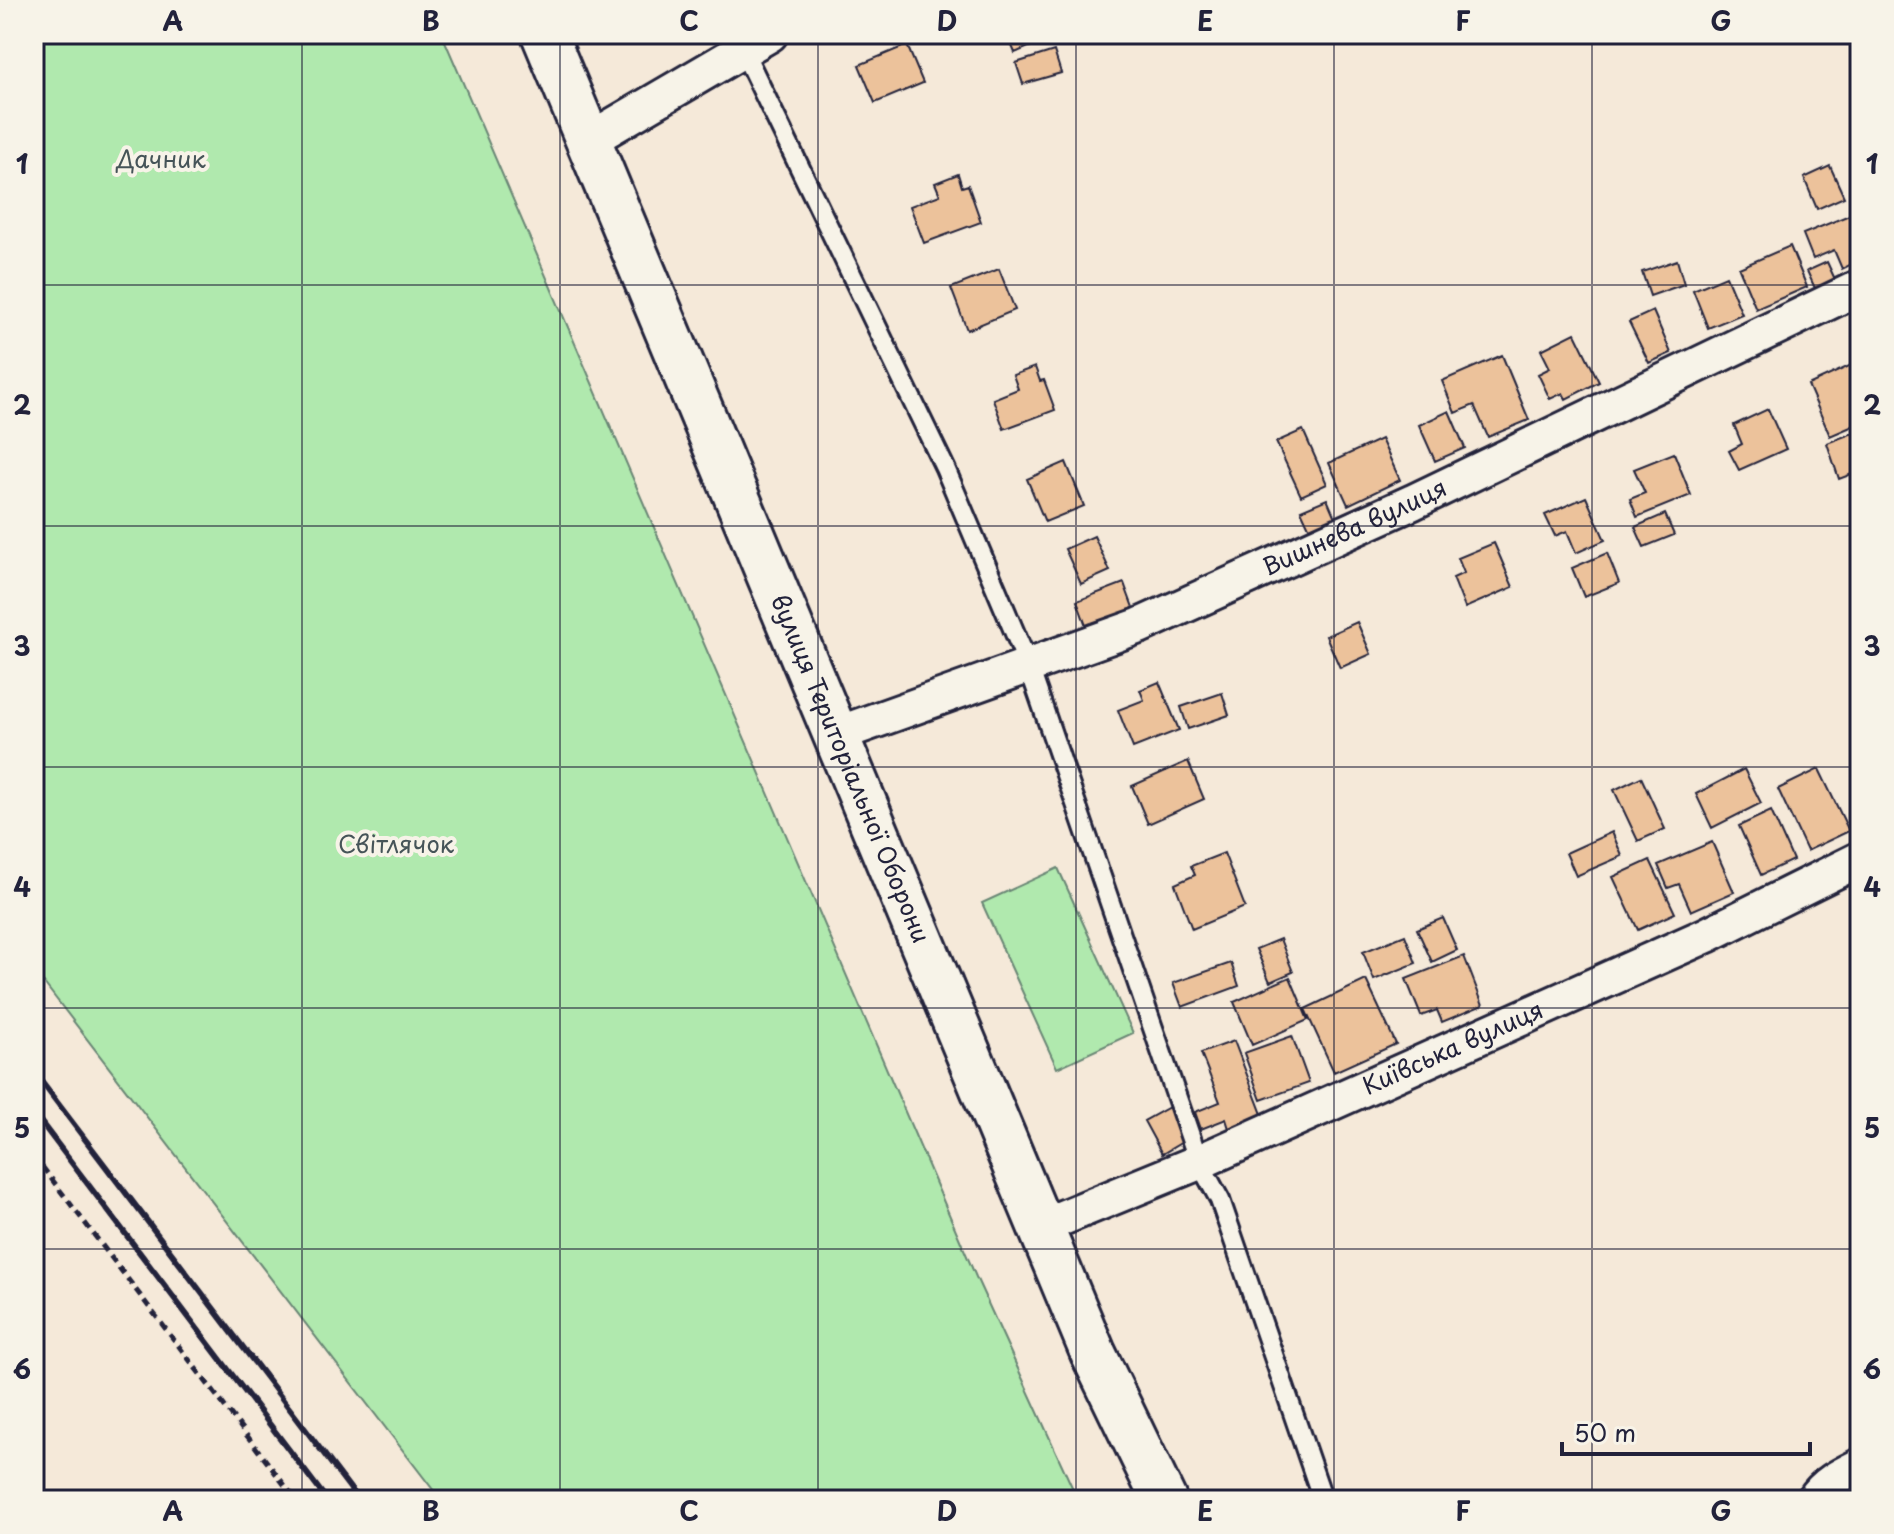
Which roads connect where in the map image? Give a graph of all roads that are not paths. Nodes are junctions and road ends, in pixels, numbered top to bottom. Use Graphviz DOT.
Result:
graph roads {
  1 [pos="544,34"];
  2 [pos="750,40"];
  3 [pos="589,140"];
  4 [pos="1860,287"];
  5 [pos="1028,664"];
  6 [pos="835,735"];
  7 [pos="1860,859"];
  8 [pos="1199,1162"];
  9 [pos="1040,1227"];
  10 [pos="1860,1466"];
  11 [pos="1164,1500"];
  12 [pos="1323,1500"];
  13 [pos="1814,1500"];
  1 -- 3 [label="street, вулиця Територіальної Оборони"];
  2 -- 3 [label="street"];
  2 -- 5 [label="lane"];
  3 -- 6 [label="street, вулиця Територіальної Оборони"];
  4 -- 5 [label="street, Вишнева вулиця"];
  5 -- 6 [label="street, Вишнева вулиця"];
  5 -- 8 [label="lane"];
  6 -- 9 [label="street, вулиця Територіальної Оборони"];
  7 -- 8 [label="street, Київська вулиця"];
  8 -- 9 [label="street, Київська вулиця"];
  8 -- 12 [label="lane"];
  9 -- 11 [label="street, вулиця Територіальної Оборони"];
  10 -- 13 [label="street"];
}
